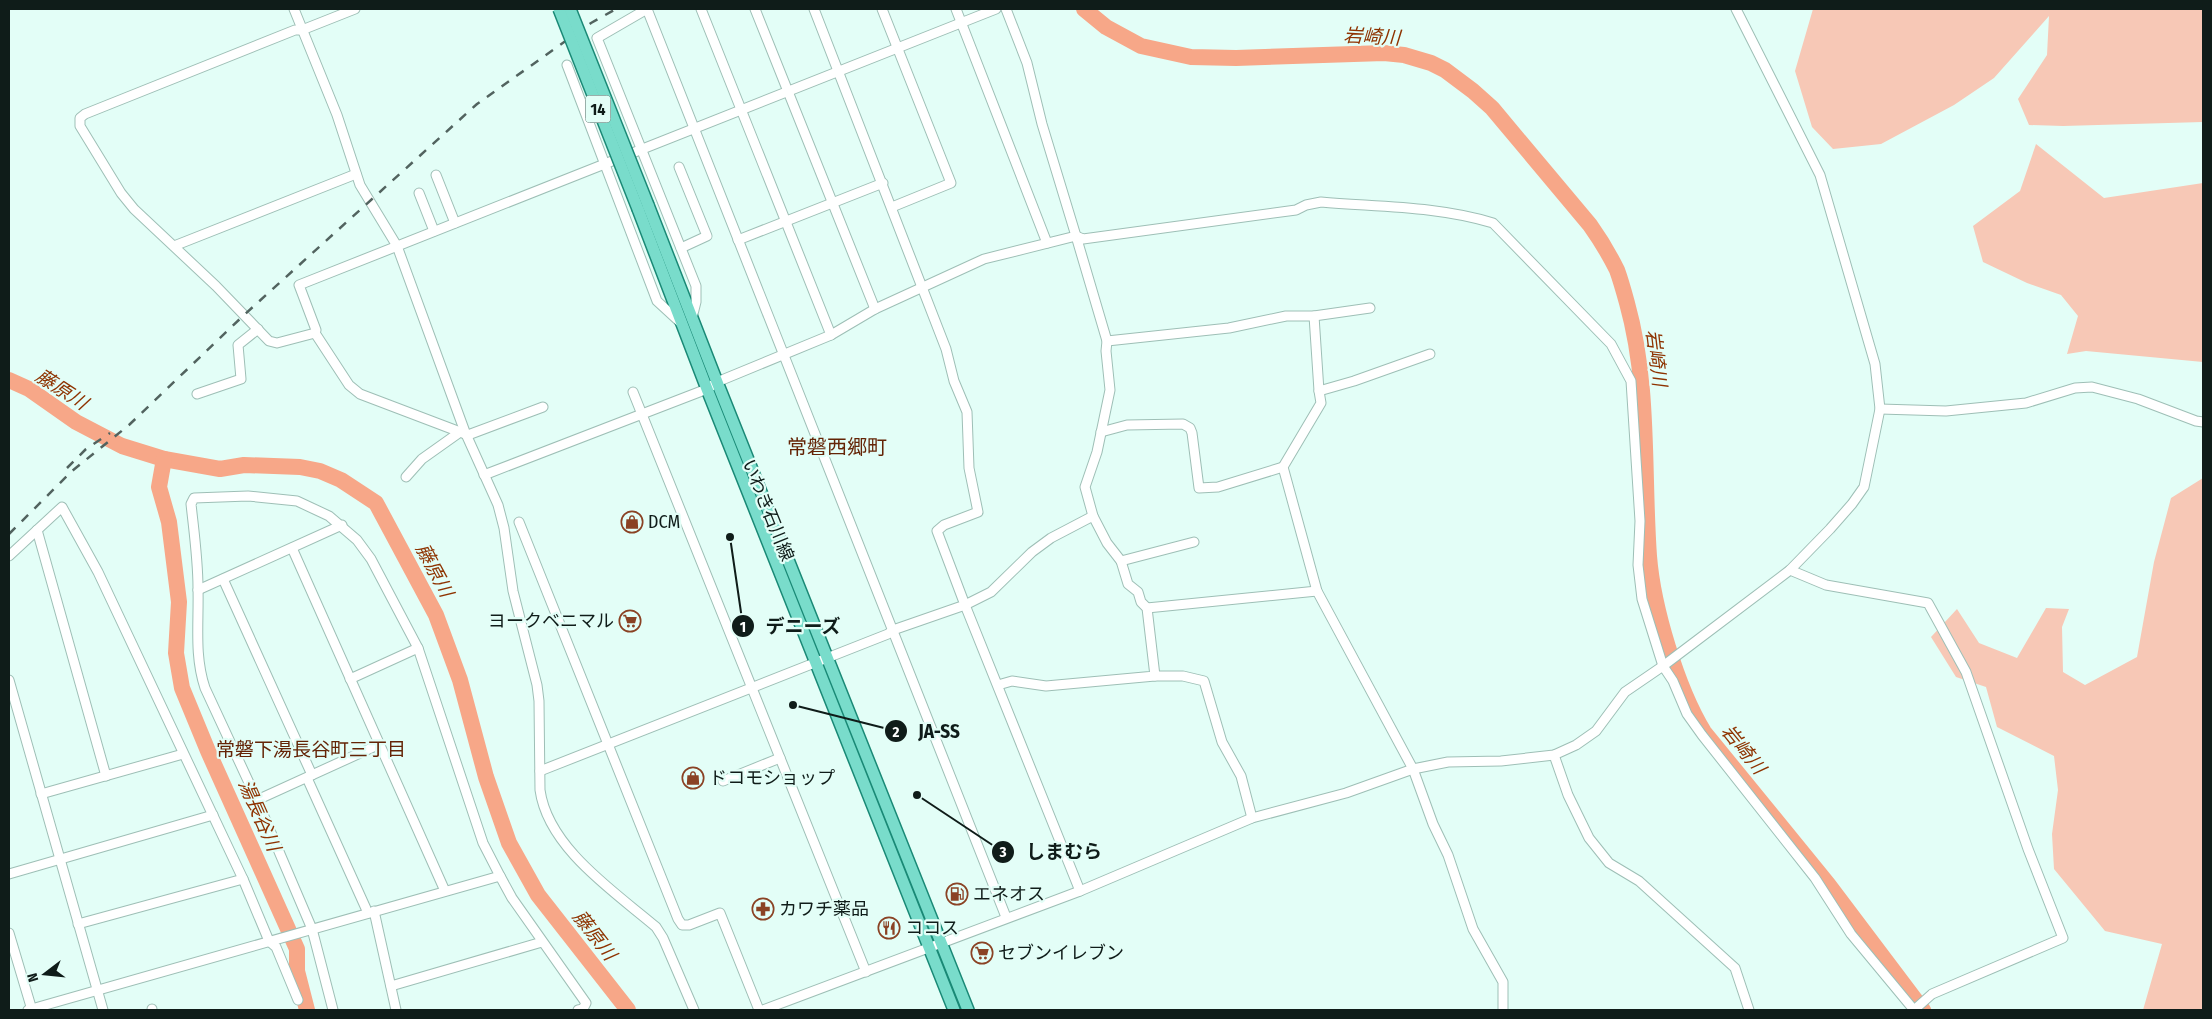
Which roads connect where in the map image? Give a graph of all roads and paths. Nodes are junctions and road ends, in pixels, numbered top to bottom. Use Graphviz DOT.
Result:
graph roads {
  1 [pos="294,9"];
  2 [pos="355,9"];
  3 [pos="559,9"];
  4 [pos="570,9"];
  5 [pos="647,9"];
  6 [pos="701,9"];
  7 [pos="755,9"];
  8 [pos="814,9"];
  9 [pos="882,9"];
  10 [pos="956,9"];
  11 [pos="996,9"];
  12 [pos="1006,9"];
  13 [pos="1736,9"];
  14 [pos="962,22"];
  15 [pos="302,30"];
  16 [pos="897,48"];
  17 [pos="567,65"];
  18 [pos="839,71"];
  19 [pos="788,91"];
  20 [pos="741,109"];
  21 [pos="694,128"];
  22 [pos="641,149"];
  23 [pos="606,163"];
  24 [pos="679,167"];
  25 [pos="356,174"];
  26 [pos="436,175"];
  27 [pos="883,183"];
  28 [pos="419,193"];
  29 [pos="833,203"];
  30 [pos="643,207"];
  31 [pos="892,207"];
  32 [pos="786,222"];
  33 [pos="454,223"];
  34 [pos="434,231"];
  35 [pos="1076,236"];
  36 [pos="738,240"];
  37 [pos="1047,243"];
  38 [pos="174,246"];
  39 [pos="397,246"];
  40 [pos="681,248"];
  41 [pos="921,287"];
  42 [pos="1370,308"];
  43 [pos="875,309"];
  44 [pos="1314,316"];
  45 [pos="687,321"];
  46 [pos="258,329"];
  47 [pos="315,333"];
  48 [pos="831,335"];
  49 [pos="1107,341"];
  50 [pos="1430,354"];
  51 [pos="784,356"];
  52 [pos="712,386"];
  53 [pos="1319,390"];
  54 [pos="633,392"];
  55 [pos="196,394"];
  56 [pos="543,407"];
  57 [pos="1880,409"];
  58 [pos="642,414"];
  59 [pos="2203,422"];
  60 [pos="1101,432"];
  61 [pos="464,434"];
  62 [pos="1283,467"];
  63 [pos="484,475"];
  64 [pos="406,477"];
  65 [pos="1093,516"];
  66 [pos="519,522"];
  67 [pos="342,525"];
  68 [pos="37,530"];
  69 [pos="1194,542"];
  70 [pos="292,548"];
  71 [pos="9,556"];
  72 [pos="1121,561"];
  73 [pos="1790,570"];
  74 [pos="223,579"];
  75 [pos="198,590"];
  76 [pos="1317,591"];
  77 [pos="969,602"];
  78 [pos="1147,608"];
  79 [pos="892,630"];
  80 [pos="418,648"];
  81 [pos="822,660"];
  82 [pos="1665,664"];
  83 [pos="1155,676"];
  84 [pos="350,679"];
  85 [pos="9,680"];
  86 [pos="998,685"];
  87 [pos="752,688"];
  88 [pos="11,700"];
  89 [pos="380,744"];
  90 [pos="608,744"];
  91 [pos="183,754"];
  92 [pos="1554,755"];
  93 [pos="780,758"];
  94 [pos="1413,769"];
  95 [pos="540,771"];
  96 [pos="106,776"];
  97 [pos="309,777"];
  98 [pos="723,781"];
  99 [pos="41,794"];
  100 [pos="257,800"];
  101 [pos="213,815"];
  102 [pos="1252,818"];
  103 [pos="60,860"];
  104 [pos="9,874"];
  105 [pos="500,876"];
  106 [pos="243,878"];
  107 [pos="1080,891"];
  108 [pos="445,892"];
  109 [pos="371,912"];
  110 [pos="1006,917"];
  111 [pos="78,924"];
  112 [pos="312,929"];
  113 [pos="9,933"];
  114 [pos="268,941"];
  115 [pos="542,942"];
  116 [pos="942,942"];
  117 [pos="929,947"];
  118 [pos="866,972"];
  119 [pos="390,986"];
  120 [pos="97,990"];
  121 [pos="298,1000"];
  122 [pos="30,1010"];
  123 [pos="103,1010"];
  124 [pos="333,1010"];
  125 [pos="396,1010"];
  126 [pos="578,1010"];
  127 [pos="694,1010"];
  128 [pos="761,1010"];
  129 [pos="954,1010"];
  130 [pos="968,1010"];
  131 [pos="1503,1010"];
  132 [pos="1749,1010"];
  133 [pos="1914,1010"];
  1 -- 15 [label="street"];
  2 -- 15 [label="street"];
  3 -- 30 [label="main road, いわき石川線 / 14, bridge"];
  4 -- 30 [label="main road, いわき石川線 / 14, bridge"];
  5 -- 21 [label="street"];
  5 -- 22 [label="street"];
  6 -- 20 [label="street"];
  7 -- 19 [label="street"];
  8 -- 18 [label="street"];
  9 -- 16 [label="street"];
  10 -- 14 [label="street"];
  11 -- 14 [label="street"];
  12 -- 35 [label="street"];
  13 -- 57 [label="street"];
  14 -- 16 [label="street"];
  14 -- 37 [label="street"];
  15 -- 25 [label="street"];
  15 -- 38 [label="street"];
  16 -- 18 [label="street"];
  16 -- 31 [label="street"];
  17 -- 23 [label="street"];
  18 -- 19 [label="street"];
  18 -- 27 [label="street"];
  19 -- 20 [label="street"];
  19 -- 29 [label="street"];
  20 -- 21 [label="street"];
  20 -- 32 [label="street"];
  21 -- 22 [label="street"];
  21 -- 36 [label="street"];
  22 -- 23 [label="street"];
  22 -- 40 [label="street"];
  23 -- 33 [label="street"];
  23 -- 45 [label="street"];
  24 -- 40 [label="street"];
  25 -- 38 [label="street"];
  25 -- 39 [label="street"];
  26 -- 33 [label="street"];
  27 -- 29 [label="street"];
  27 -- 31 [label="street"];
  28 -- 34 [label="street"];
  29 -- 32 [label="street"];
  29 -- 43 [label="street"];
  30 -- 45 [label="main road, いわき石川線 / 14"];
  31 -- 41 [label="street"];
  32 -- 36 [label="street"];
  32 -- 48 [label="street"];
  33 -- 34 [label="street"];
  34 -- 39 [label="street"];
  35 -- 37 [label="street"];
  35 -- 49 [label="street"];
  35 -- 82 [label="street"];
  36 -- 51 [label="street"];
  37 -- 41 [label="street"];
  38 -- 46 [label="street"];
  39 -- 47 [label="street"];
  39 -- 61 [label="street"];
  40 -- 45 [label="street"];
  41 -- 43 [label="street"];
  41 -- 77 [label="street"];
  42 -- 44 [label="street"];
  43 -- 48 [label="street"];
  44 -- 49 [label="street"];
  44 -- 53 [label="street"];
  45 -- 52 [label="main road, いわき石川線 / 14"];
  46 -- 47 [label="street"];
  46 -- 55 [label="street"];
  47 -- 61 [label="street"];
  48 -- 51 [label="street"];
  49 -- 60 [label="street"];
  50 -- 53 [label="street"];
  51 -- 52 [label="street"];
  51 -- 79 [label="street"];
  52 -- 58 [label="street"];
  52 -- 81 [label="main road, いわき石川線 / 14"];
  53 -- 62 [label="street"];
  54 -- 58 [label="street"];
  56 -- 61 [label="street"];
  57 -- 59 [label="street"];
  57 -- 73 [label="street"];
  58 -- 63 [label="street"];
  58 -- 87 [label="street"];
  60 -- 62 [label="street"];
  60 -- 65 [label="street"];
  61 -- 63 [label="street"];
  61 -- 64 [label="street"];
  62 -- 76 [label="street"];
  63 -- 95 [label="street"];
  65 -- 72 [label="street"];
  65 -- 77 [label="street"];
  66 -- 90 [label="street"];
  67 -- 70 [label="street"];
  67 -- 75 [label="street"];
  67 -- 80 [label="street"];
  68 -- 71 [label="street"];
  68 -- 91 [label="street"];
  68 -- 96 [label="street"];
  69 -- 72 [label="street"];
  70 -- 74 [label="street"];
  70 -- 84 [label="street"];
  72 -- 78 [label="street"];
  73 -- 82 [label="street"];
  73 -- 133 [label="street"];
  74 -- 75 [label="street"];
  74 -- 97 [label="street"];
  75 -- 100 [label="street"];
  76 -- 78 [label="street"];
  76 -- 94 [label="street"];
  77 -- 79 [label="street"];
  77 -- 86 [label="street"];
  78 -- 83 [label="street"];
  79 -- 81 [label="street"];
  79 -- 110 [label="street"];
  80 -- 84 [label="street"];
  80 -- 105 [label="street"];
  81 -- 87 [label="street"];
  81 -- 116 [label="main road, いわき石川線 / 14"];
  81 -- 117 [label="main road, いわき石川線 / 14"];
  82 -- 92 [label="street"];
  82 -- 133 [label="street"];
  83 -- 86 [label="street"];
  83 -- 102 [label="street"];
  84 -- 89 [label="street"];
  85 -- 88 [label="street"];
  86 -- 107 [label="street"];
  87 -- 90 [label="street"];
  87 -- 93 [label="street"];
  88 -- 99 [label="street"];
  89 -- 97 [label="street"];
  89 -- 108 [label="street"];
  90 -- 95 [label="street"];
  90 -- 128 [label="street"];
  91 -- 96 [label="street"];
  91 -- 101 [label="street"];
  92 -- 94 [label="street"];
  92 -- 132 [label="street"];
  93 -- 98 [label="street"];
  93 -- 118 [label="street"];
  94 -- 102 [label="street"];
  94 -- 131 [label="street"];
  95 -- 127 [label="street"];
  96 -- 99 [label="street"];
  97 -- 100 [label="street"];
  97 -- 109 [label="street"];
  99 -- 103 [label="street"];
  100 -- 112 [label="street"];
  101 -- 103 [label="street"];
  101 -- 106 [label="street"];
  102 -- 107 [label="street"];
  103 -- 104 [label="street"];
  103 -- 111 [label="street"];
  105 -- 108 [label="street"];
  105 -- 115 [label="street"];
  106 -- 111 [label="street"];
  106 -- 114 [label="street"];
  107 -- 110 [label="street"];
  108 -- 109 [label="street"];
  109 -- 112 [label="street"];
  109 -- 119 [label="street"];
  110 -- 116 [label="street"];
  111 -- 120 [label="street"];
  112 -- 114 [label="street"];
  112 -- 124 [label="street"];
  113 -- 122 [label="street"];
  114 -- 120 [label="street"];
  114 -- 121 [label="street"];
  115 -- 119 [label="street"];
  115 -- 126 [label="street"];
  116 -- 117 [label="street"];
  116 -- 130 [label="main road, いわき石川線 / 14"];
  117 -- 118 [label="street"];
  117 -- 129 [label="main road, いわき石川線 / 14"];
  118 -- 128 [label="street"];
  119 -- 125 [label="street"];
  120 -- 122 [label="street"];
  120 -- 123 [label="street"];
}
